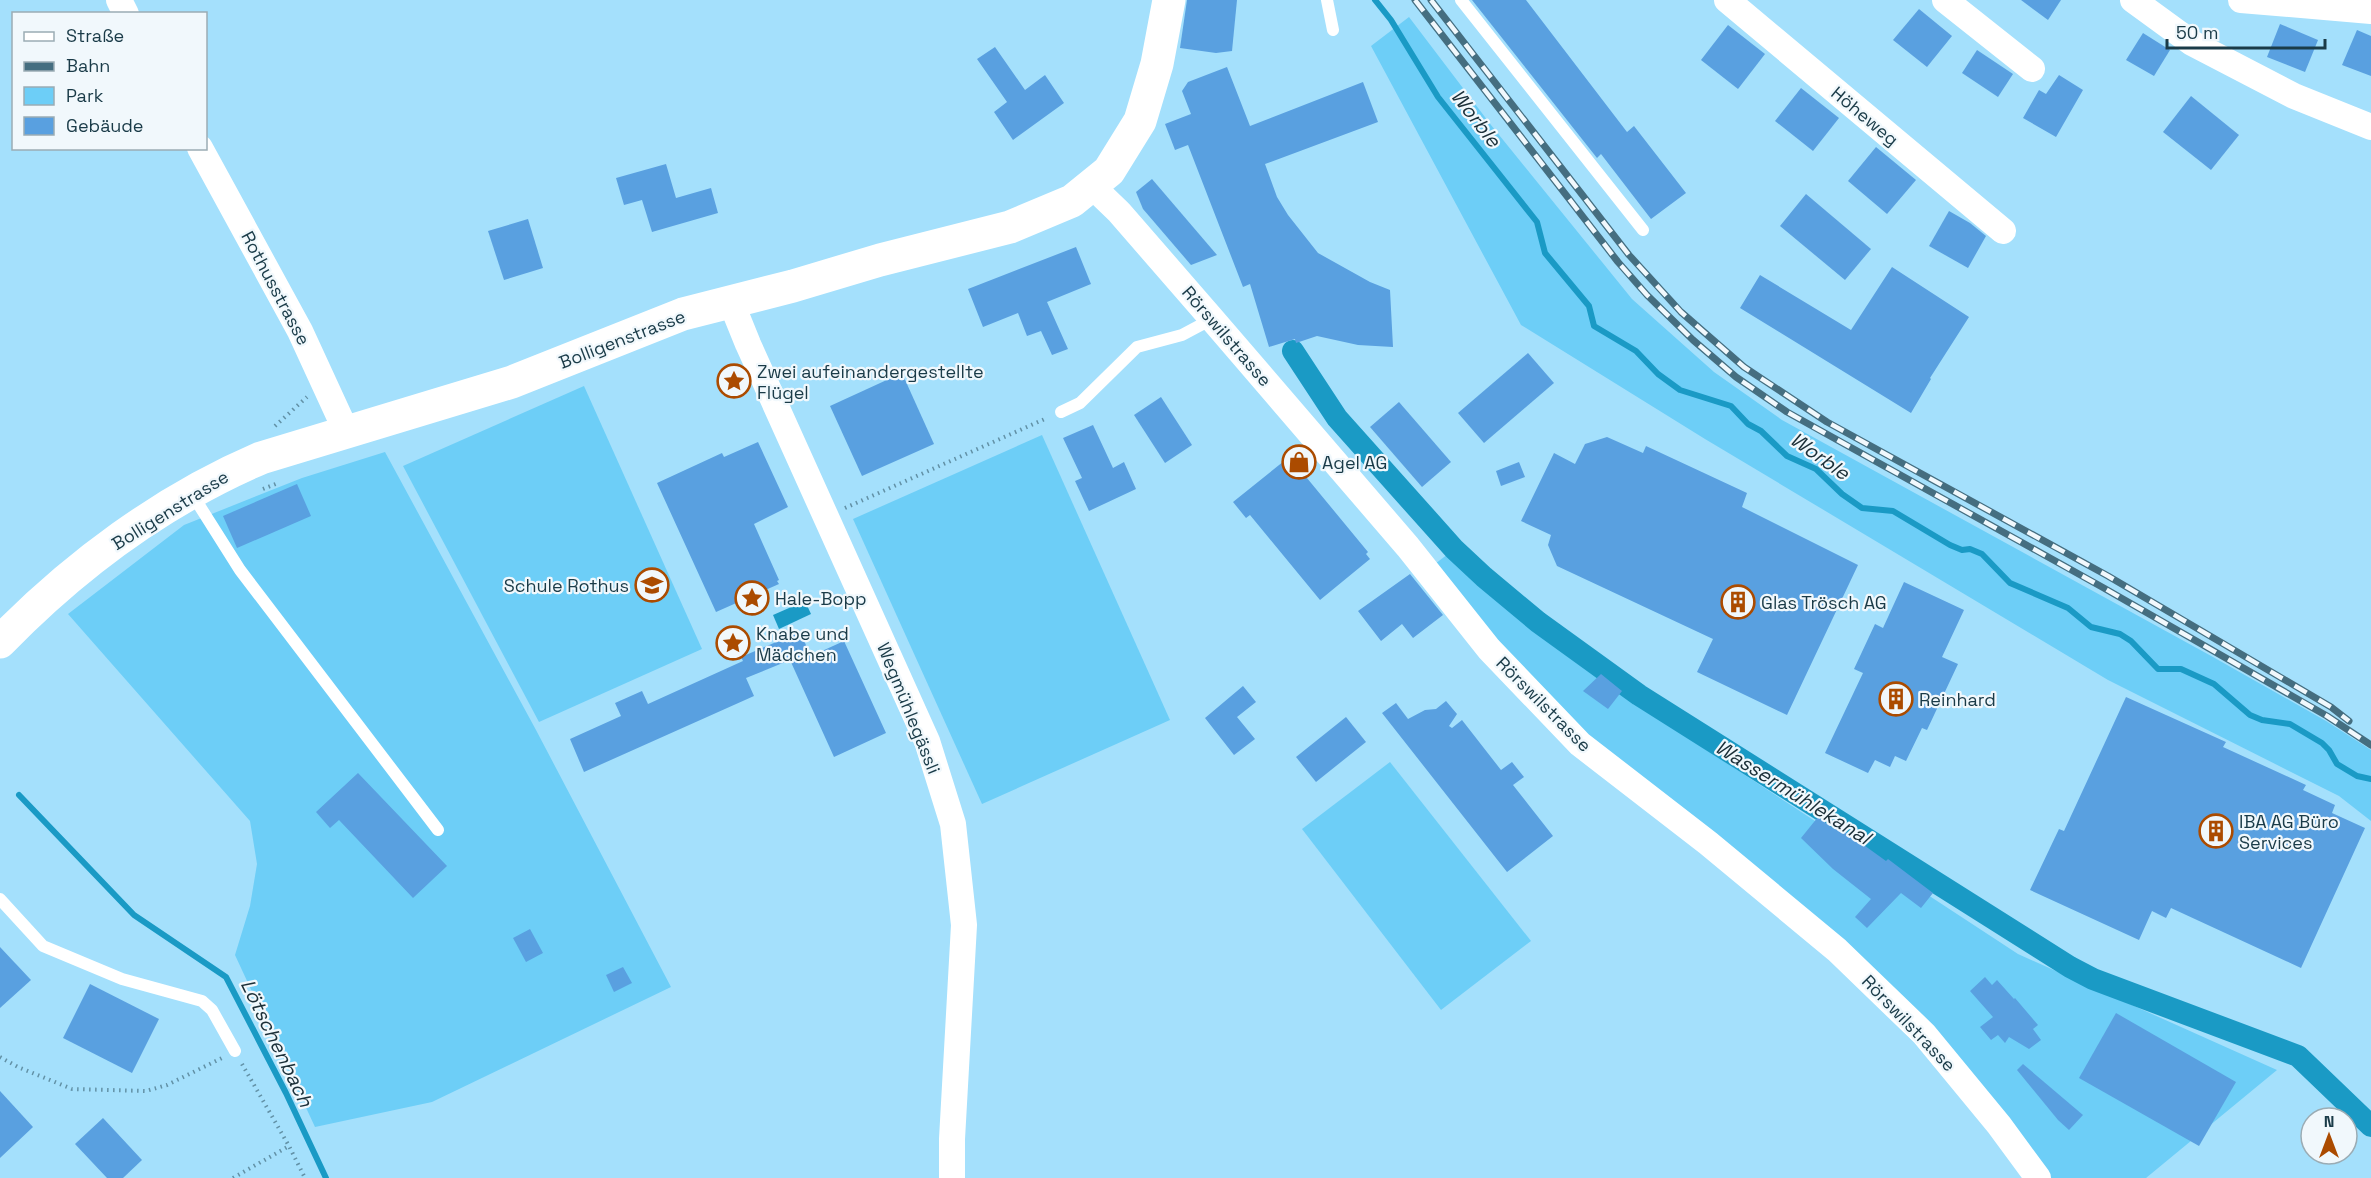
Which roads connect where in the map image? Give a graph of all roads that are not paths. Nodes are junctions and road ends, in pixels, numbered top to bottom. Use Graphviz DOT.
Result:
graph roads {
  1 [pos="1169,0"];
  2 [pos="1327,0"];
  3 [pos="1461,0"];
  4 [pos="1726,0"];
  5 [pos="1945,0"];
  6 [pos="2133,0"];
  7 [pos="2241,0"];
  8 [pos="2371,11"];
  9 [pos="1333,30"];
  10 [pos="2032,69"];
  11 [pos="2371,127"];
  12 [pos="201,150"];
  13 [pos="1092,186"];
  14 [pos="1643,230"];
  15 [pos="2004,231"];
  16 [pos="731,302"];
  17 [pos="1212,319"];
  18 [pos="1061,412"];
  19 [pos="346,431"];
  20 [pos="191,493"];
  21 [pos="0,642"];
  22 [pos="438,830"];
  23 [pos="0,898"];
  24 [pos="235,1051"];
  25 [pos="952,1178"];
  26 [pos="2038,1178"];
  1 -- 13 [label="main road, Bolligenstrasse"];
  2 -- 9 [label="lane"];
  3 -- 14 [label="lane"];
  4 -- 15 [label="street, Höheweg"];
  5 -- 10 [label="street"];
  6 -- 11 [label="street"];
  7 -- 8 [label="street"];
  12 -- 19 [label="street, Rothusstrasse"];
  13 -- 16 [label="main road, Bolligenstrasse"];
  13 -- 17 [label="street, Rörswilstrasse"];
  16 -- 19 [label="main road, Bolligenstrasse"];
  16 -- 25 [label="street, Wegmühlegässli"];
  17 -- 18 [label="lane"];
  17 -- 26 [label="street, Rörswilstrasse"];
  19 -- 20 [label="main road, Bolligenstrasse"];
  20 -- 21 [label="main road, Bolligenstrasse"];
  20 -- 22 [label="lane"];
  23 -- 24 [label="lane"];
}
